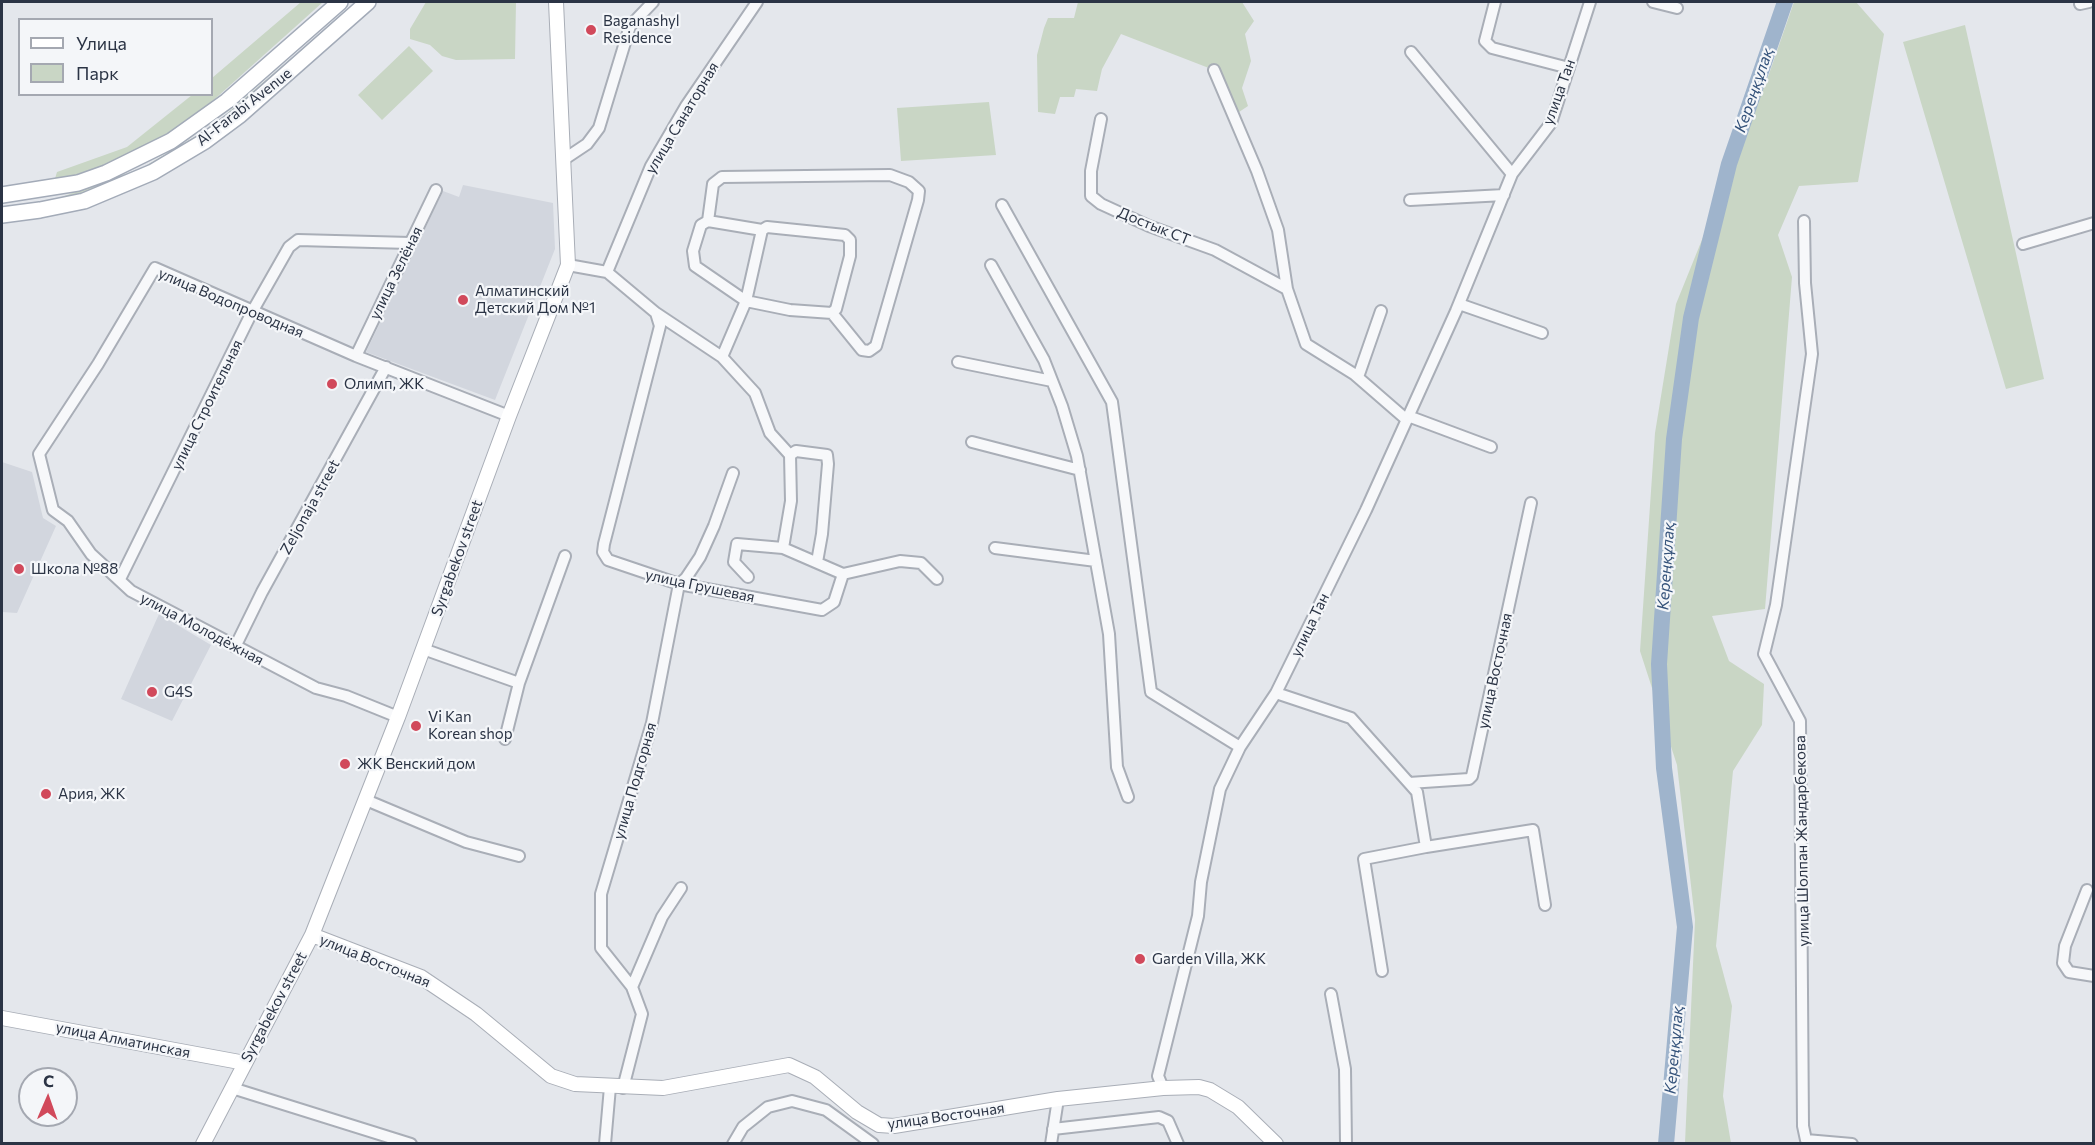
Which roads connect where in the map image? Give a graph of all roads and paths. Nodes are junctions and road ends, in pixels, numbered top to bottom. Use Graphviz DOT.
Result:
graph roads {
  1 [pos="340,2"];
  2 [pos="368,2"];
  3 [pos="556,2"];
  4 [pos="653,2"];
  5 [pos="757,2"];
  6 [pos="1496,2"];
  7 [pos="1590,2"];
  8 [pos="1653,2"];
  9 [pos="1677,8"];
  10 [pos="1411,52"];
  11 [pos="1569,68"];
  12 [pos="1214,70"];
  13 [pos="1101,119"];
  14 [pos="563,160"];
  15 [pos="1512,174"];
  16 [pos="436,190"];
  17 [pos="2,195"];
  18 [pos="1504,195"];
  19 [pos="1410,200"];
  20 [pos="1002,205"];
  21 [pos="2,215"];
  22 [pos="1804,220"];
  23 [pos="708,221"];
  24 [pos="2094,223"];
  25 [pos="762,230"];
  26 [pos="410,243"];
  27 [pos="2023,244"];
  28 [pos="568,265"];
  29 [pos="991,265"];
  30 [pos="606,272"];
  31 [pos="1287,289"];
  32 [pos="746,301"];
  33 [pos="1459,304"];
  34 [pos="1382,311"];
  35 [pos="252,312"];
  36 [pos="656,313"];
  37 [pos="832,313"];
  38 [pos="1542,333"];
  39 [pos="356,356"];
  40 [pos="722,357"];
  41 [pos="958,362"];
  42 [pos="386,367"];
  43 [pos="1358,377"];
  44 [pos="1052,381"];
  45 [pos="509,416"];
  46 [pos="1408,418"];
  47 [pos="972,442"];
  48 [pos="1491,447"];
  49 [pos="39,454"];
  50 [pos="790,455"];
  51 [pos="1080,470"];
  52 [pos="732,473"];
  53 [pos="1531,503"];
  54 [pos="783,548"];
  55 [pos="995,548"];
  56 [pos="565,556"];
  57 [pos="1096,561"];
  58 [pos="817,562"];
  59 [pos="843,574"];
  60 [pos="748,577"];
  61 [pos="120,579"];
  62 [pos="937,579"];
  63 [pos="679,584"];
  64 [pos="235,647"];
  65 [pos="423,649"];
  66 [pos="519,683"];
  67 [pos="1276,693"];
  68 [pos="398,717"];
  69 [pos="505,739"];
  70 [pos="1239,747"];
  71 [pos="1409,783"];
  72 [pos="1128,797"];
  73 [pos="366,800"];
  74 [pos="1426,847"];
  75 [pos="519,856"];
  76 [pos="681,888"];
  77 [pos="2087,890"];
  78 [pos="1545,905"];
  79 [pos="312,935"];
  80 [pos="1382,970"];
  81 [pos="2094,976"];
  82 [pos="632,987"];
  83 [pos="1331,994"];
  84 [pos="2,1018"];
  85 [pos="245,1063"];
  86 [pos="616,1087"];
  87 [pos="232,1088"];
  88 [pos="1163,1088"];
  89 [pos="1058,1100"];
  90 [pos="879,1125"];
  91 [pos="1053,1129"];
  92 [pos="203,1143"];
  93 [pos="411,1143"];
  94 [pos="605,1143"];
  95 [pos="733,1143"];
  96 [pos="875,1143"];
  97 [pos="1052,1143"];
  98 [pos="1178,1143"];
  99 [pos="1276,1143"];
  100 [pos="1346,1143"];
  101 [pos="1852,1143"];
  1 -- 17 [label="main road, Al-Farabi Avenue"];
  2 -- 21 [label="main road, Al-Farabi Avenue"];
  3 -- 14 [label="street, Syrgabekov street"];
  4 -- 14 [label="street"];
  5 -- 30 [label="street, улица Санаторная"];
  6 -- 11 [label="street"];
  7 -- 11 [label="street, улица Тан"];
  8 -- 9 [label="street"];
  10 -- 15 [label="street"];
  11 -- 15 [label="street, улица Тан"];
  12 -- 31 [label="street"];
  13 -- 31 [label="street, Достык СТ"];
  14 -- 28 [label="street, Syrgabekov street"];
  15 -- 18 [label="street, улица Тан"];
  16 -- 26 [label="street, улица Зелёная"];
  18 -- 19 [label="street"];
  18 -- 33 [label="street, улица Тан"];
  20 -- 70 [label="street"];
  22 -- 101 [label="street, улица Шолпан Жандарбекова"];
  23 -- 25 [label="street"];
  23 -- 32 [label="street"];
  23 -- 37 [label="street"];
  24 -- 27 [label="street"];
  25 -- 32 [label="street"];
  25 -- 37 [label="street"];
  26 -- 35 [label="street, улица Строительная"];
  26 -- 39 [label="street, улица Зелёная"];
  28 -- 30 [label="street"];
  28 -- 45 [label="street, Syrgabekov street"];
  29 -- 44 [label="street"];
  30 -- 36 [label="street"];
  31 -- 43 [label="street"];
  32 -- 37 [label="street"];
  32 -- 40 [label="street"];
  33 -- 38 [label="street"];
  33 -- 46 [label="street, улица Тан"];
  34 -- 43 [label="street"];
  35 -- 39 [label="street, улица Водопроводная"];
  35 -- 49 [label="street, улица Водопроводная"];
  35 -- 61 [label="street, улица Строительная"];
  36 -- 40 [label="street"];
  36 -- 63 [label="street, улица Грушевая"];
  39 -- 42 [label="street, улица Водопроводная"];
  40 -- 50 [label="street"];
  41 -- 44 [label="street"];
  42 -- 45 [label="street, улица Водопроводная"];
  42 -- 64 [label="street, Zeljonaja street"];
  43 -- 46 [label="street"];
  44 -- 51 [label="street"];
  45 -- 65 [label="street, Syrgabekov street"];
  46 -- 48 [label="street"];
  46 -- 67 [label="street, улица Тан"];
  47 -- 51 [label="street"];
  49 -- 61 [label="street, улица Молодёжная"];
  50 -- 54 [label="street"];
  50 -- 58 [label="street"];
  51 -- 57 [label="street"];
  52 -- 63 [label="street, улица Подгорная"];
  53 -- 71 [label="street, улица Восточная"];
  54 -- 58 [label="street"];
  54 -- 60 [label="street"];
  55 -- 57 [label="street"];
  56 -- 66 [label="street"];
  57 -- 72 [label="street"];
  58 -- 59 [label="street"];
  59 -- 62 [label="street"];
  59 -- 63 [label="street, улица Грушевая"];
  61 -- 64 [label="street, улица Молодёжная"];
  63 -- 82 [label="street, улица Подгорная"];
  64 -- 68 [label="street, улица Молодёжная"];
  65 -- 66 [label="street"];
  65 -- 68 [label="street, Syrgabekov street"];
  66 -- 69 [label="street"];
  67 -- 70 [label="street, улица Тан"];
  67 -- 71 [label="street"];
  68 -- 73 [label="street, Syrgabekov street"];
  70 -- 88 [label="street, улица Тан"];
  71 -- 74 [label="street"];
  73 -- 75 [label="street"];
  73 -- 79 [label="street, Syrgabekov street"];
  74 -- 78 [label="street"];
  74 -- 80 [label="street"];
  76 -- 82 [label="street"];
  77 -- 81 [label="street"];
  79 -- 85 [label="street, Syrgabekov street"];
  79 -- 86 [label="street, улица Восточная"];
  82 -- 86 [label="street, улица Подгорная"];
  83 -- 100 [label="street"];
  84 -- 85 [label="street, улица Алматинская"];
  85 -- 87 [label="street, Syrgabekov street"];
  86 -- 90 [label="street, улица Восточная"];
  86 -- 94 [label="street, улица Подгорная"];
  87 -- 92 [label="street, Syrgabekov street"];
  87 -- 93 [label="street"];
  88 -- 89 [label="street, улица Восточная"];
  88 -- 99 [label="street, улица Восточная"];
  89 -- 90 [label="street, улица Восточная"];
  89 -- 91 [label="street"];
  90 -- 96 [label="street"];
  91 -- 97 [label="street"];
  91 -- 98 [label="street"];
  95 -- 96 [label="street"];
}
